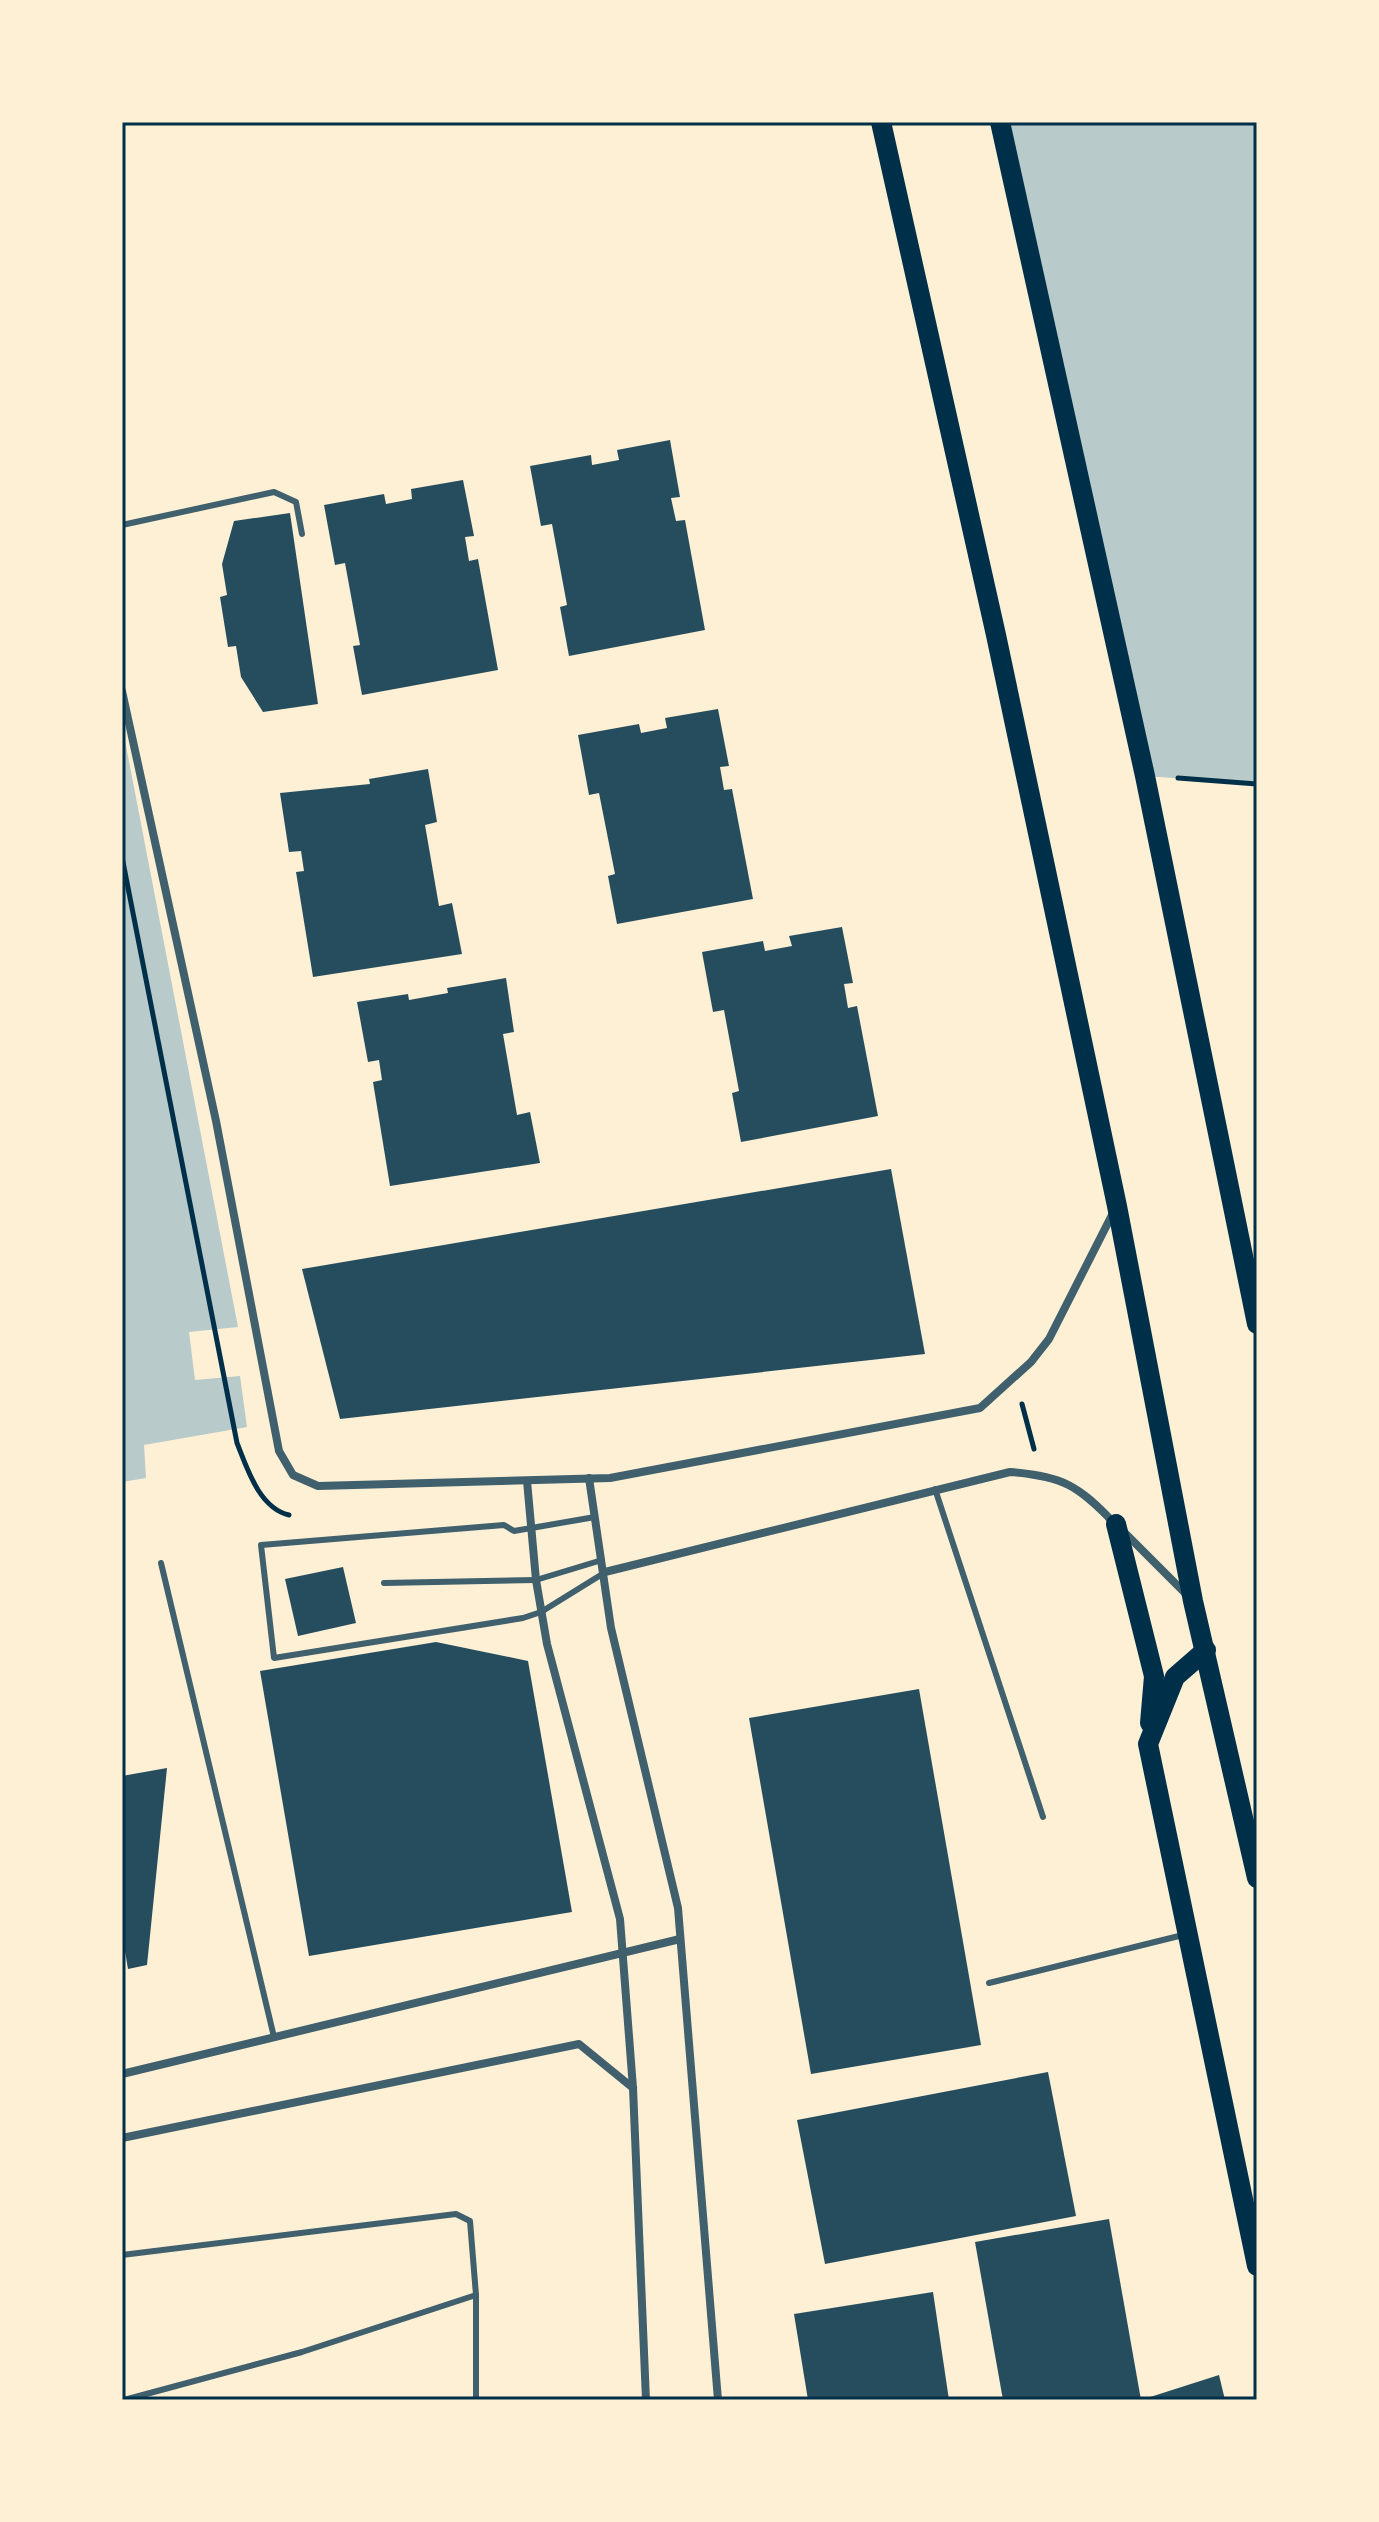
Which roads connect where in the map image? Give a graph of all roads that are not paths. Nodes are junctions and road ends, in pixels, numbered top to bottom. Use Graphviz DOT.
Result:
graph roads {
  1 [pos="881,122"];
  2 [pos="1000,122"];
  3 [pos="122,525"];
  4 [pos="302,534"];
  5 [pos="122,691"];
  6 [pos="1117,1206"];
  7 [pos="1240,1242"];
  8 [pos="1257,1264"];
  9 [pos="1257,1324"];
  10 [pos="589,1478"];
  11 [pos="527,1481"];
  12 [pos="935,1489"];
  13 [pos="595,1517"];
  14 [pos="1116,1524"];
  15 [pos="531,1529"];
  16 [pos="602,1560"];
  17 [pos="161,1563"];
  18 [pos="605,1572"];
  19 [pos="536,1580"];
  20 [pos="384,1583"];
  21 [pos="1193,1601"];
  22 [pos="541,1612"];
  23 [pos="1206,1650"];
  24 [pos="1148,1744"];
  25 [pos="1043,1817"];
  26 [pos="1257,1878"];
  27 [pos="1186,1934"];
  28 [pos="680,1939"];
  29 [pos="624,1955"];
  30 [pos="989,1983"];
  31 [pos="274,2037"];
  32 [pos="122,2074"];
  33 [pos="633,2088"];
  34 [pos="122,2138"];
  35 [pos="122,2255"];
  36 [pos="1257,2266"];
  37 [pos="476,2295"];
  38 [pos="124,2400"];
  39 [pos="476,2400"];
  40 [pos="646,2400"];
  41 [pos="718,2400"];
  1 -- 6 [label="main road"];
  2 -- 7 [label="main road"];
  3 -- 4 [label="lane"];
  5 -- 11 [label="street"];
  6 -- 10 [label="street"];
  6 -- 21 [label="main road"];
  7 -- 8 [label="street"];
  7 -- 9 [label="main road"];
  10 -- 11 [label="street"];
  10 -- 13 [label="street"];
  11 -- 15 [label="street"];
  12 -- 14 [label="street"];
  12 -- 18 [label="street"];
  12 -- 25 [label="lane"];
  13 -- 15 [label="lane"];
  13 -- 16 [label="street"];
  14 -- 21 [label="street"];
  14 -- 24 [label="main road"];
  15 -- 19 [label="street"];
  15 -- 22 [label="lane"];
  16 -- 18 [label="street"];
  16 -- 19 [label="lane"];
  17 -- 31 [label="lane"];
  18 -- 22 [label="lane"];
  18 -- 28 [label="street"];
  19 -- 20 [label="lane"];
  19 -- 22 [label="street"];
  21 -- 23 [label="main road"];
  22 -- 29 [label="street"];
  23 -- 24 [label="main road"];
  23 -- 26 [label="main road"];
  24 -- 27 [label="main road"];
  27 -- 30 [label="lane"];
  27 -- 36 [label="main road"];
  28 -- 29 [label="street"];
  28 -- 41 [label="street"];
  29 -- 31 [label="street"];
  29 -- 33 [label="street"];
  31 -- 32 [label="street"];
  33 -- 34 [label="street"];
  33 -- 40 [label="street"];
  35 -- 37 [label="lane"];
  37 -- 38 [label="lane"];
  37 -- 39 [label="lane"];
}
